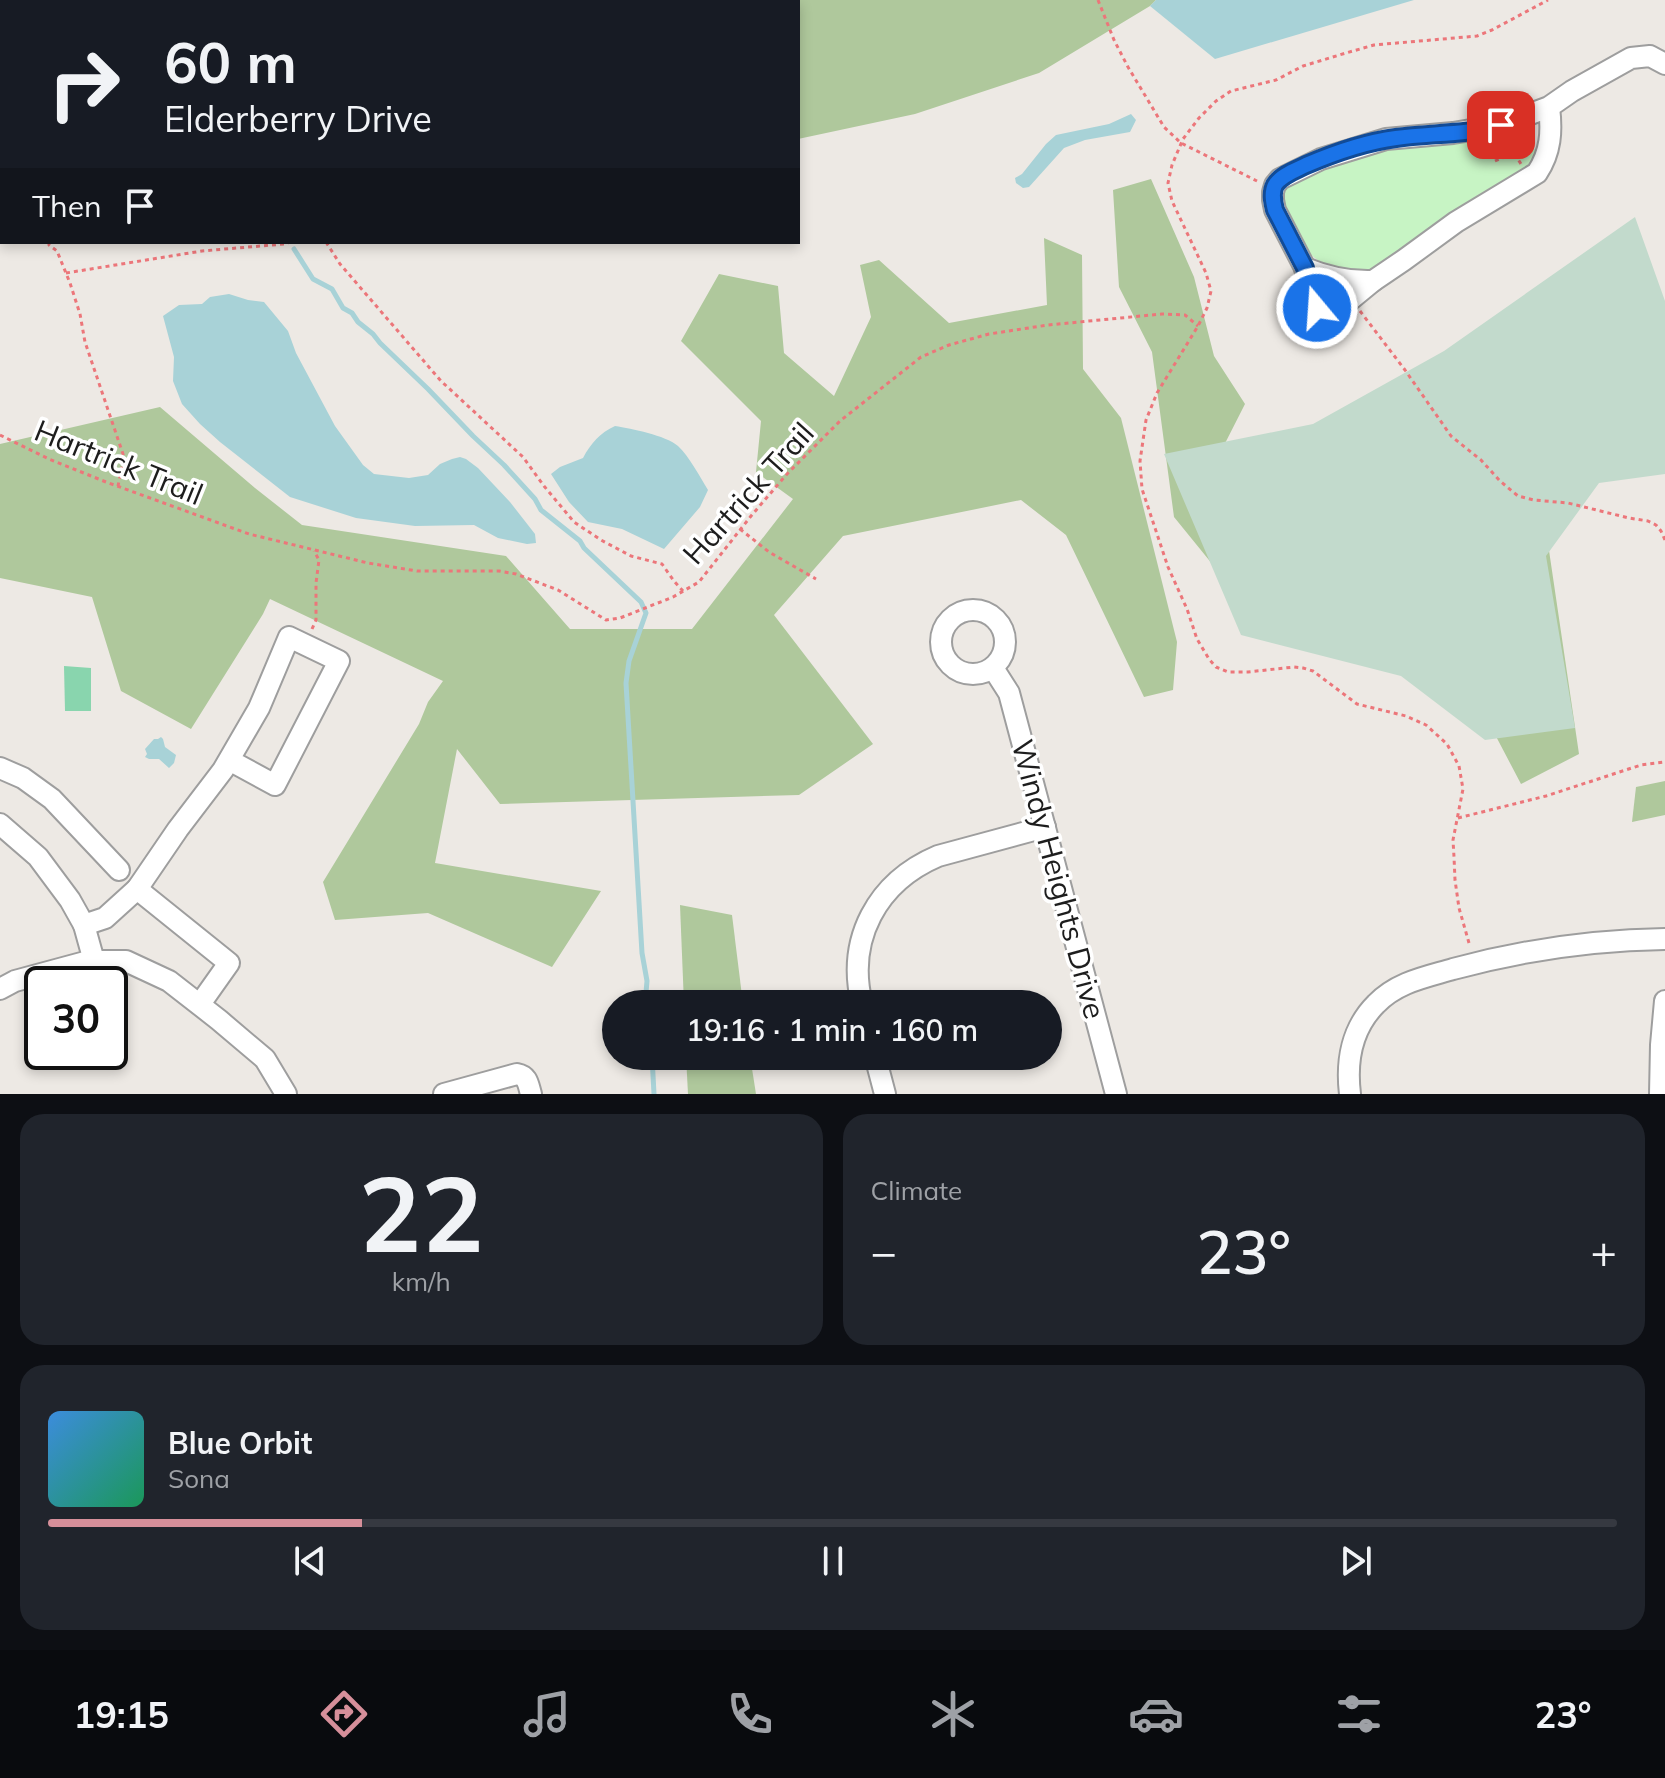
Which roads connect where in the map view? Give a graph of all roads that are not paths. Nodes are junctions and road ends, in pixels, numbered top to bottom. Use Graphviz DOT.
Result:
graph roads {
  1 [pos="1665,64"];
  2 [pos="1549,107"];
  3 [pos="1305,268"];
  4 [pos="1373,281"];
  5 [pos="993,668"];
  6 [pos="229,760"];
  7 [pos="0,768"];
  8 [pos="0,824"];
  9 [pos="1045,827"];
  10 [pos="119,870"];
  11 [pos="137,889"];
  12 [pos="84,925"];
  13 [pos="1665,939"];
  14 [pos="94,961"];
  15 [pos="0,989"];
  16 [pos="859,990"];
  17 [pos="1665,1001"];
  18 [pos="200,1004"];
  19 [pos="879,1070"];
  20 [pos="286,1094"];
  21 [pos="444,1094"];
  22 [pos="531,1094"];
  23 [pos="885,1094"];
  24 [pos="1116,1094"];
  25 [pos="1350,1094"];
  26 [pos="1660,1094"];
  1 -- 2 [label="street"];
  2 -- 3 [label="street"];
  2 -- 4 [label="street"];
  3 -- 4 [label="street"];
  3 -- 4 [label="street"];
  5 -- 9 [label="street, Windy Heights Drive"];
  6 -- 6 [label="street"];
  6 -- 11 [label="street"];
  7 -- 10 [label="street"];
  8 -- 12 [label="street"];
  9 -- 16 [label="street"];
  9 -- 24 [label="street, Windy Heights Drive"];
  11 -- 12 [label="street"];
  11 -- 18 [label="street"];
  12 -- 14 [label="street"];
  13 -- 25 [label="street"];
  14 -- 15 [label="street"];
  14 -- 18 [label="street"];
  17 -- 26 [label="street"];
  18 -- 20 [label="street"];
  19 -- 23 [label="street"];
  21 -- 22 [label="street"];
}
